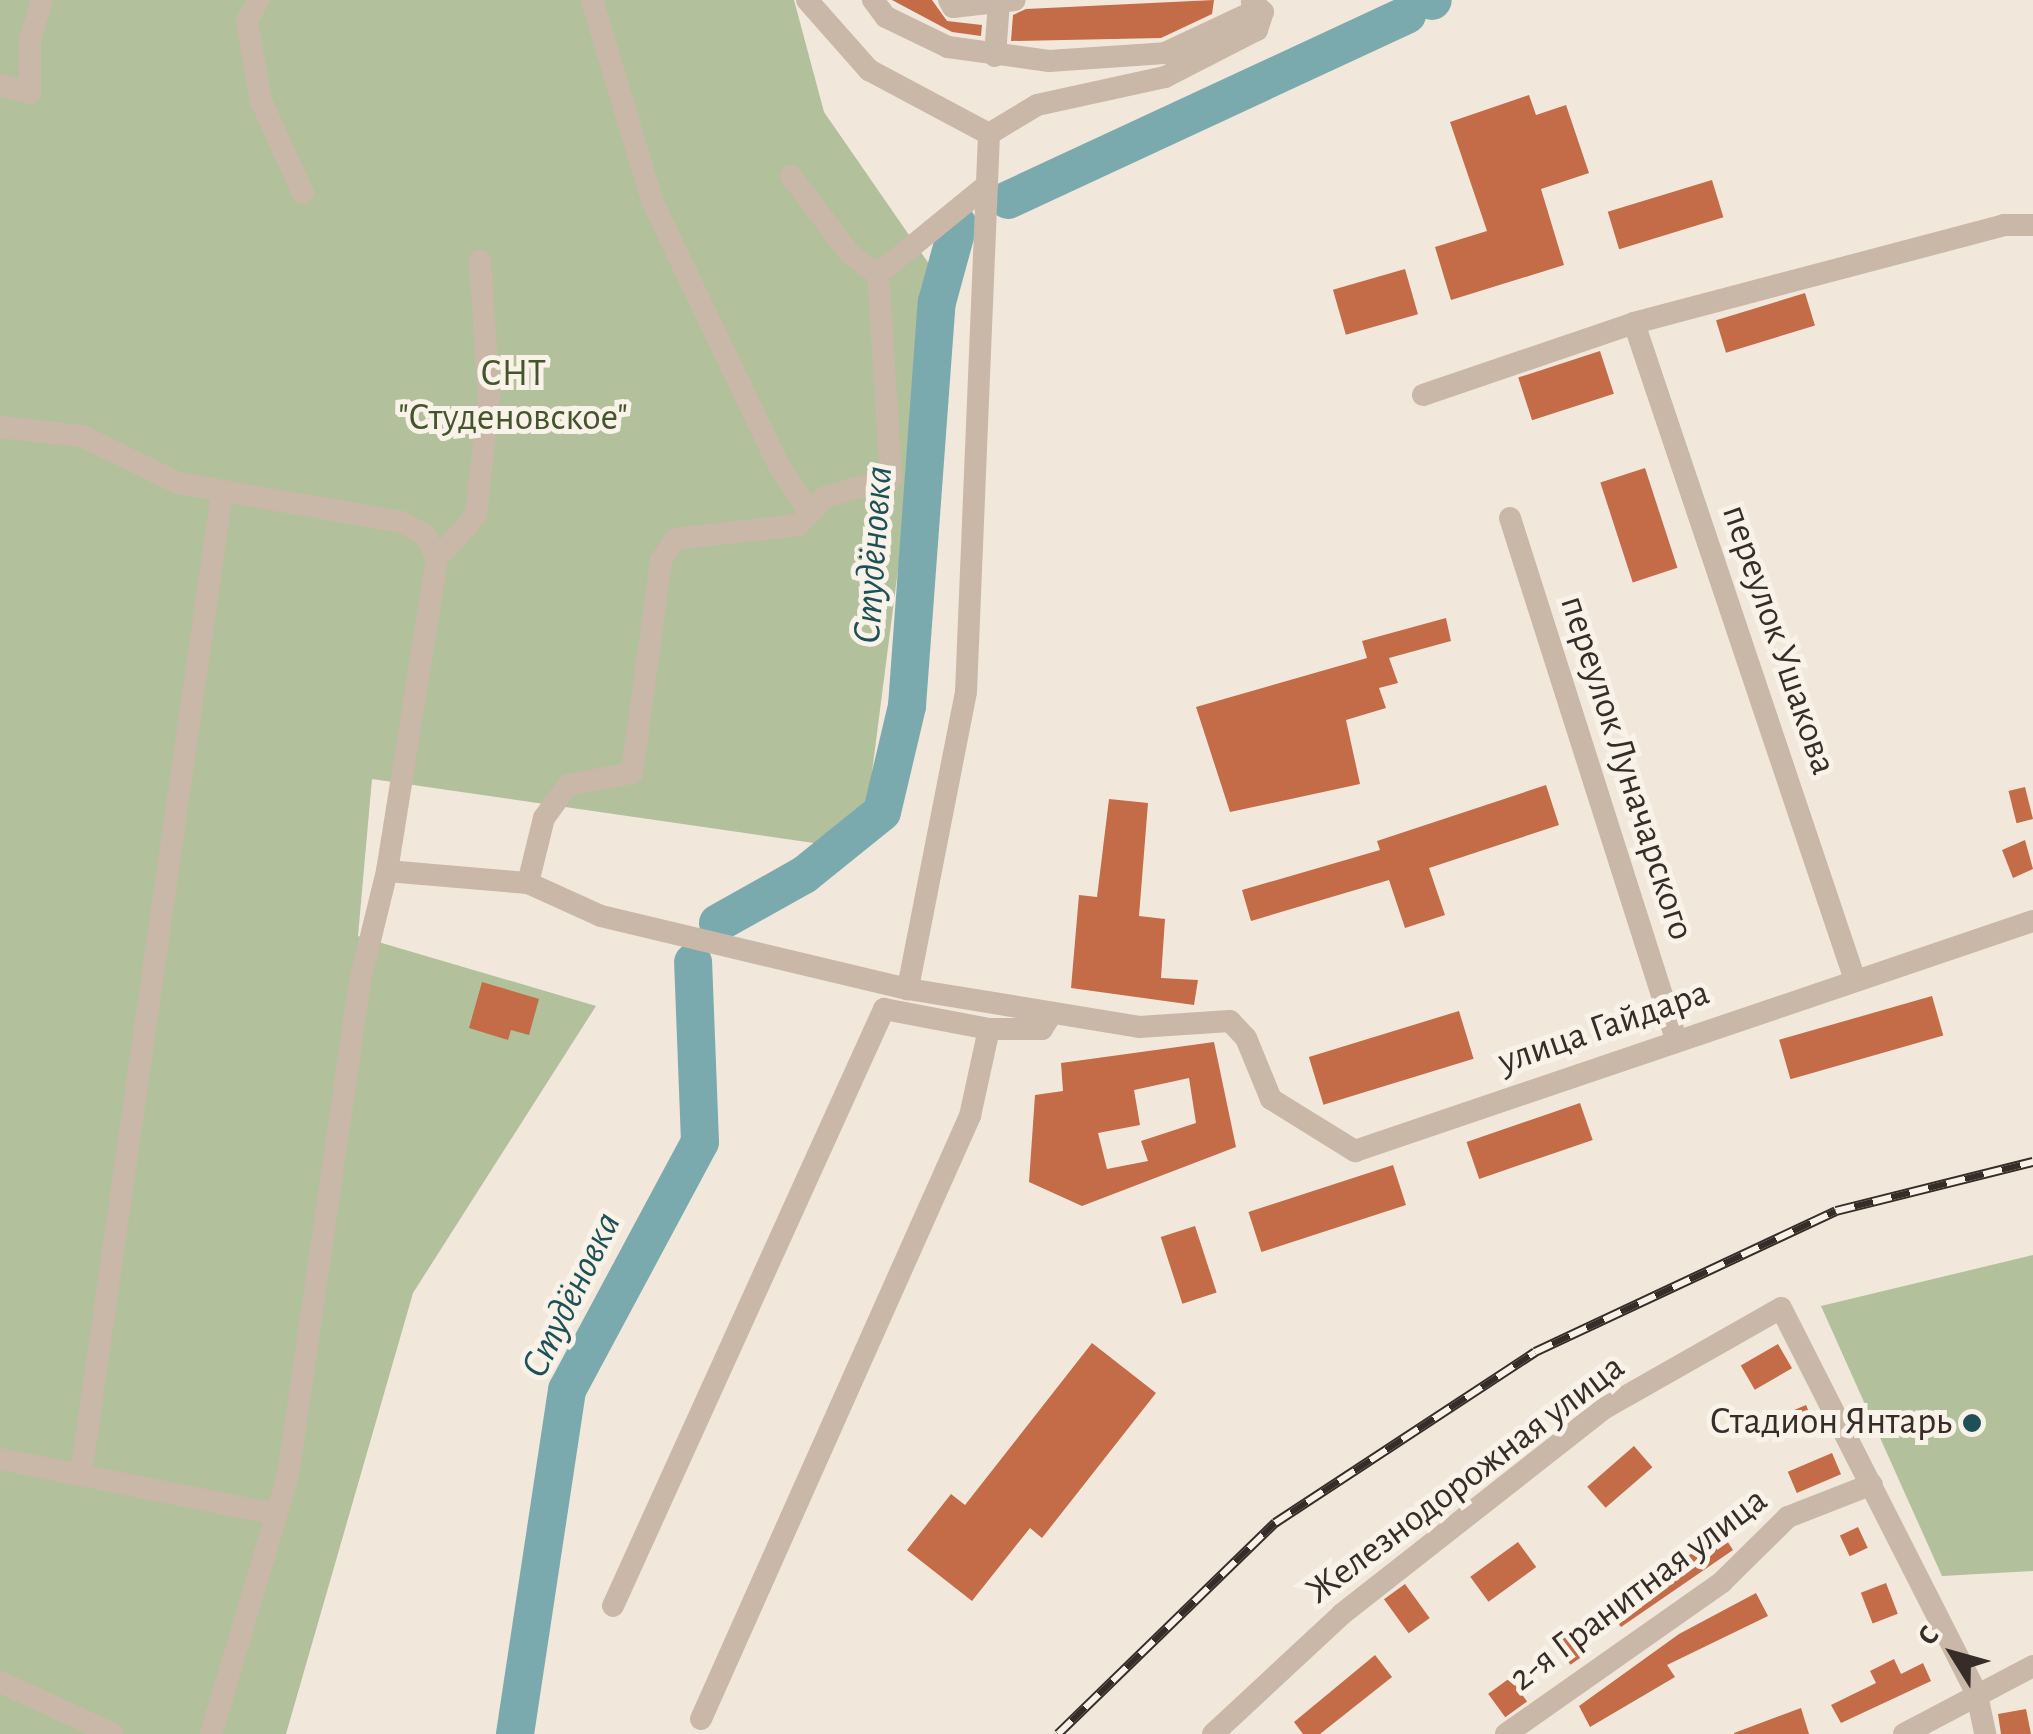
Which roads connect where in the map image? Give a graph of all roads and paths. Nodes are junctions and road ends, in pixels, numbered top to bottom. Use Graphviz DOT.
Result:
graph roads {
  1 [pos="42,0"];
  2 [pos="258,0"];
  3 [pos="592,0"];
  4 [pos="806,0"];
  5 [pos="873,0"];
  6 [pos="949,0"];
  7 [pos="998,0"];
  8 [pos="1015,0"];
  9 [pos="1254,4"];
  10 [pos="995,56"];
  11 [pos="0,85"];
  12 [pos="989,134"];
  13 [pos="791,176"];
  14 [pos="986,185"];
  15 [pos="303,193"];
  16 [pos="2033,226"];
  17 [pos="480,260"];
  18 [pos="878,274"];
  19 [pos="1634,323"];
  20 [pos="1423,395"];
  21 [pos="0,426"];
  22 [pos="222,493"];
  23 [pos="810,513"];
  24 [pos="1510,518"];
  25 [pos="437,559"];
  26 [pos="387,871"];
  27 [pos="528,883"];
  28 [pos="2033,922"];
  29 [pos="1855,980"];
  30 [pos="908,989"];
  31 [pos="1052,1013"];
  32 [pos="989,1029"];
  33 [pos="1676,1039"];
  34 [pos="0,1458"];
  35 [pos="81,1474"];
  36 [pos="1872,1484"];
  37 [pos="271,1514"];
  38 [pos="613,1606"];
  39 [pos="2033,1666"];
  40 [pos="0,1682"];
  41 [pos="1977,1695"];
  42 [pos="700,1718"];
  43 [pos="113,1734"];
  44 [pos="210,1734"];
  45 [pos="1212,1734"];
  46 [pos="1506,1734"];
  47 [pos="1904,1734"];
  48 [pos="1984,1734"];
  1 -- 11 [label="street"];
  2 -- 15 [label="street"];
  3 -- 23 [label="street"];
  4 -- 12 [label="street"];
  5 -- 10 [label="street"];
  6 -- 7 [label="street"];
  7 -- 8 [label="street"];
  7 -- 10 [label="street"];
  9 -- 10 [label="street"];
  9 -- 12 [label="street"];
  12 -- 14 [label="street"];
  13 -- 18 [label="street"];
  14 -- 18 [label="street"];
  14 -- 30 [label="street"];
  16 -- 19 [label="street"];
  17 -- 25 [label="street"];
  18 -- 23 [label="street"];
  19 -- 20 [label="street"];
  19 -- 29 [label="street, переулок Ушакова"];
  21 -- 22 [label="street"];
  22 -- 25 [label="street"];
  22 -- 35 [label="street"];
  23 -- 27 [label="street"];
  24 -- 33 [label="street, переулок Луначарского"];
  25 -- 26 [label="street"];
  26 -- 27 [label="street"];
  26 -- 37 [label="street"];
  27 -- 30 [label="street"];
  28 -- 29 [label="street, улица Гайдара"];
  29 -- 33 [label="street, улица Гайдара"];
  30 -- 31 [label="street"];
  31 -- 32 [label="street"];
  31 -- 33 [label="street, улица Гайдара"];
  32 -- 38 [label="street"];
  32 -- 42 [label="street"];
  34 -- 35 [label="street"];
  35 -- 37 [label="street"];
  36 -- 41 [label="street"];
  36 -- 45 [label="street, Железнодорожная улица"];
  36 -- 46 [label="street, 2-я Гранитная улица"];
  37 -- 44 [label="street"];
  39 -- 41 [label="street"];
  40 -- 43 [label="street"];
  41 -- 47 [label="street"];
  41 -- 48 [label="street"];
}
